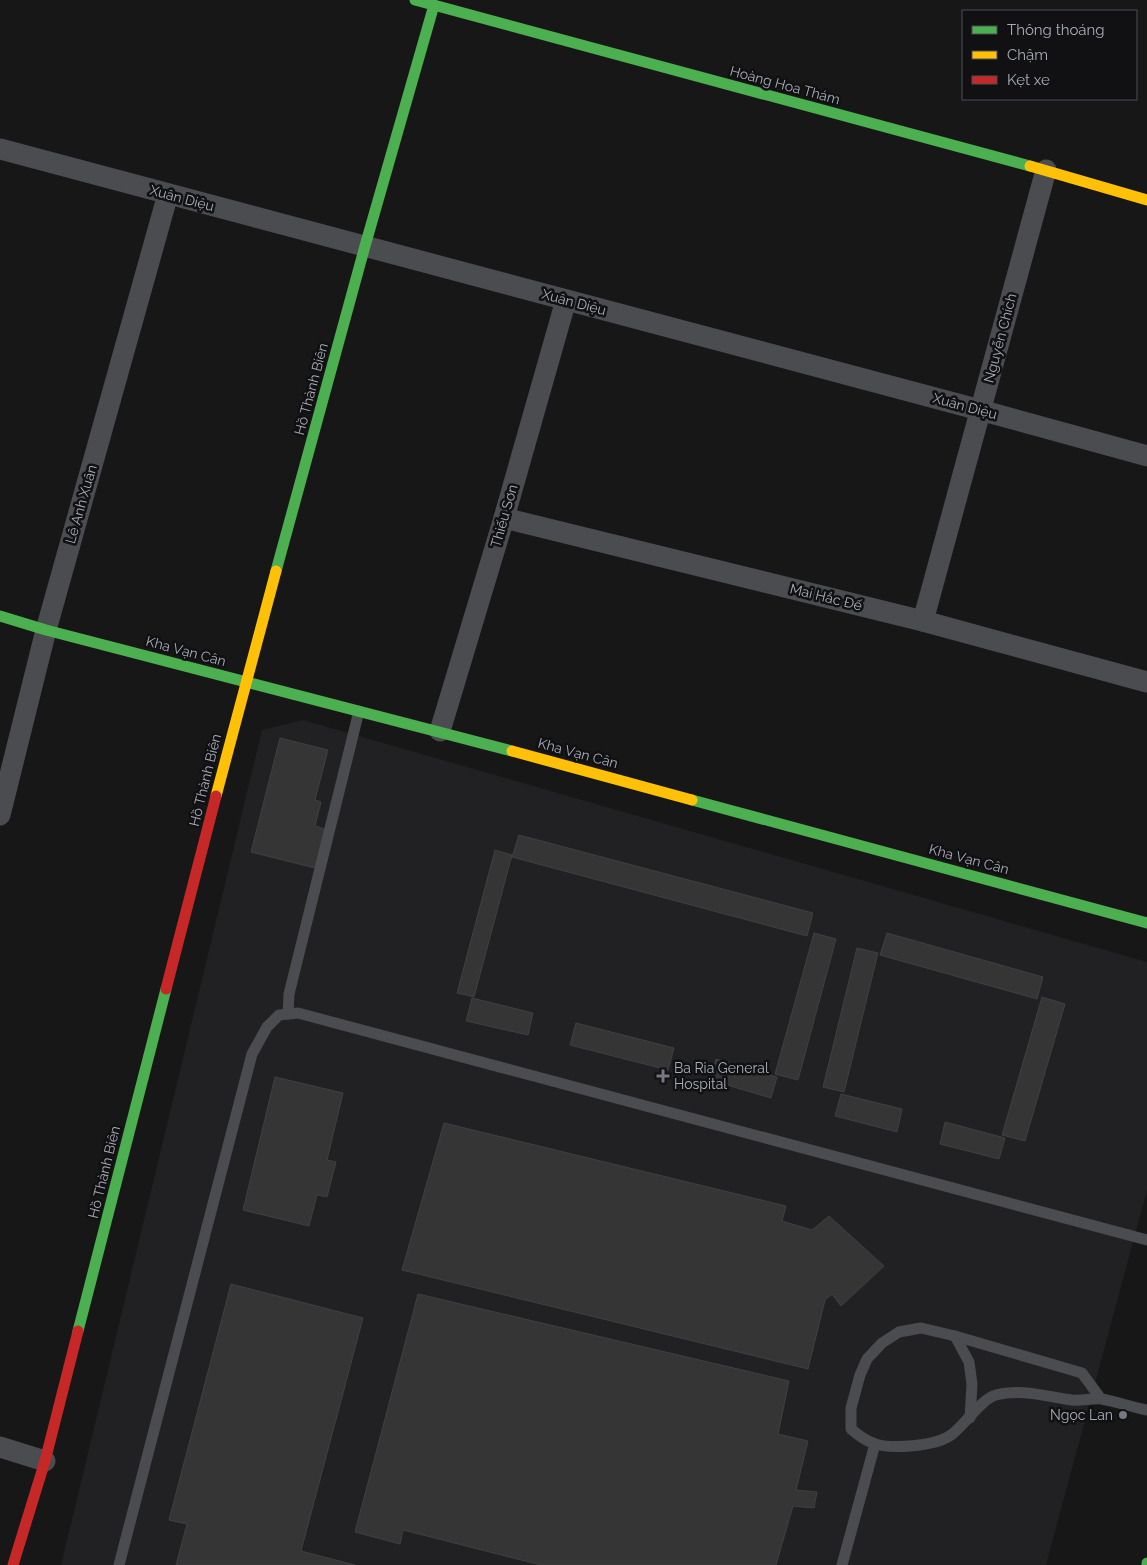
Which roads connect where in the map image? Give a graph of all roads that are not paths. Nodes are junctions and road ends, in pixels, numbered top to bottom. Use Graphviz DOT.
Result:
graph roads {
  1 [pos="415,0"];
  2 [pos="434,5"];
  3 [pos="0,149"];
  4 [pos="1046,170"];
  5 [pos="168,194"];
  6 [pos="1147,200"];
  7 [pos="366,246"];
  8 [pos="566,300"];
  9 [pos="980,410"];
  10 [pos="1147,456"];
  11 [pos="504,518"];
  12 [pos="0,616"];
  13 [pos="924,621"];
  14 [pos="46,630"];
  15 [pos="245,682"];
  16 [pos="1147,682"];
  17 [pos="359,711"];
  18 [pos="440,731"];
  19 [pos="0,815"];
  20 [pos="1147,923"];
  21 [pos="288,1014"];
  22 [pos="1147,1240"];
  23 [pos="955,1336"];
  24 [pos="1101,1399"];
  25 [pos="1147,1410"];
  26 [pos="970,1418"];
  27 [pos="875,1444"];
  28 [pos="0,1447"];
  29 [pos="45,1461"];
  30 [pos="13,1565"];
  31 [pos="120,1565"];
  32 [pos="842,1565"];
  1 -- 2 [label="street, Hoàng Hoa Thám"];
  2 -- 4 [label="street, Hoàng Hoa Thám"];
  2 -- 7 [label="street, Hồ Thành Biên"];
  3 -- 5 [label="street, Xuân Diệu"];
  4 -- 6 [label="street, Hoàng Hoa Thám"];
  4 -- 9 [label="street, Nguyễn Chích"];
  5 -- 7 [label="street, Xuân Diệu"];
  5 -- 14 [label="street, Lê Anh Xuân"];
  7 -- 8 [label="street, Xuân Diệu"];
  7 -- 15 [label="street, Hồ Thành Biên"];
  8 -- 9 [label="street, Xuân Diệu"];
  8 -- 11 [label="street, Thiếu Sơn"];
  9 -- 10 [label="street, Xuân Diệu"];
  9 -- 13 [label="street, Nguyễn Chích"];
  11 -- 13 [label="street, Mai Hắc Đế"];
  11 -- 18 [label="street, Thiếu Sơn"];
  12 -- 14 [label="street, Kha Vạn Cân"];
  13 -- 16 [label="street, Mai Hắc Đế"];
  14 -- 15 [label="street, Kha Vạn Cân"];
  14 -- 19 [label="street, Lê Anh Xuân"];
  15 -- 17 [label="street, Kha Vạn Cân"];
  15 -- 29 [label="street, Hồ Thành Biên"];
  17 -- 18 [label="street, Kha Vạn Cân"];
  17 -- 21 [label="lane"];
  18 -- 20 [label="street, Kha Vạn Cân"];
  21 -- 22 [label="lane"];
  21 -- 31 [label="lane"];
  23 -- 24 [label="lane"];
  23 -- 26 [label="lane"];
  23 -- 27 [label="lane"];
  24 -- 25 [label="lane"];
  24 -- 26 [label="lane"];
  26 -- 27 [label="lane"];
  27 -- 32 [label="lane"];
  28 -- 29 [label="street"];
  29 -- 30 [label="street, Hồ Thành Biên"];
}
